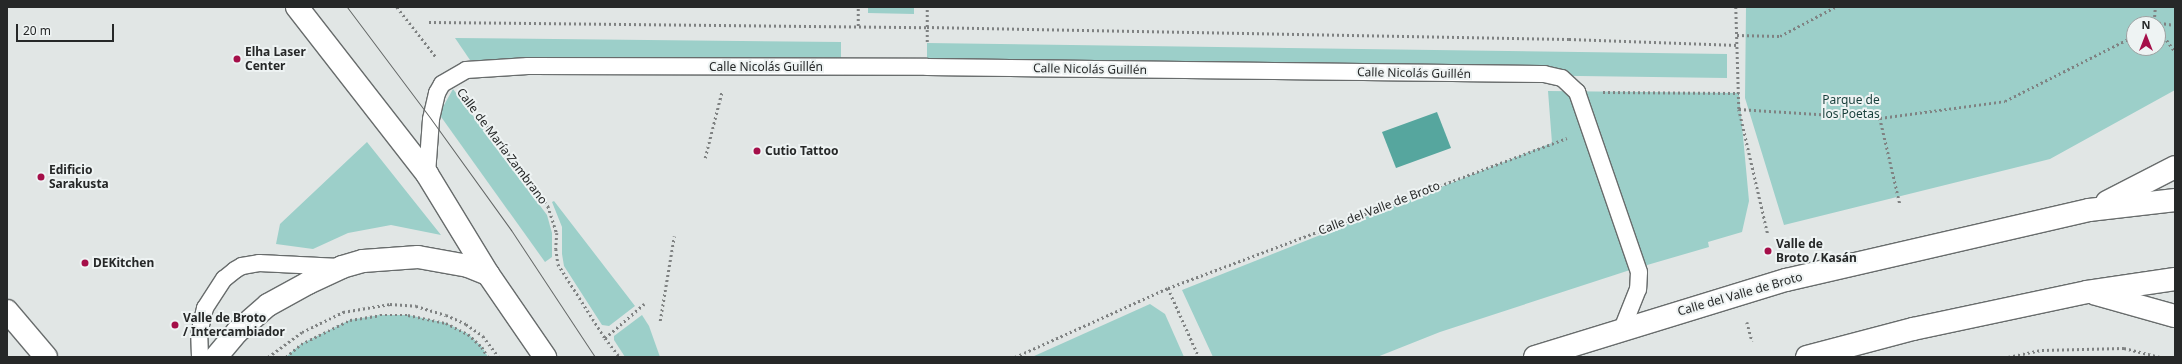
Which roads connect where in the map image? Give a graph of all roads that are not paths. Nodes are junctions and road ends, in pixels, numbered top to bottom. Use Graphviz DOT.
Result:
graph roads {
  1 [pos="298,7"];
  2 [pos="2175,167"];
  3 [pos="427,174"];
  4 [pos="2175,200"];
  5 [pos="2089,210"];
  6 [pos="342,267"];
  7 [pos="488,274"];
  8 [pos="2175,279"];
  9 [pos="2087,292"];
  10 [pos="7,311"];
  11 [pos="2175,316"];
  12 [pos="1622,329"];
  13 [pos="46,357"];
  14 [pos="200,357"];
  15 [pos="216,357"];
  16 [pos="545,357"];
  17 [pos="1535,357"];
  18 [pos="1808,357"];
  1 -- 3 [label="main road"];
  2 -- 5 [label="main road, Calle del Valle de Broto"];
  3 -- 7 [label="main road"];
  3 -- 12 [label="lane, Calle Nicolás Guillén"];
  4 -- 5 [label="main road, Calle del Valle de Broto"];
  5 -- 12 [label="main road, Calle del Valle de Broto"];
  6 -- 7 [label="main road"];
  6 -- 14 [label="lane"];
  6 -- 15 [label="main road"];
  7 -- 16 [label="main road"];
  8 -- 9 [label="main road"];
  9 -- 11 [label="main road"];
  9 -- 18 [label="main road"];
  10 -- 13 [label="main road"];
  12 -- 17 [label="main road, Calle del Valle de Broto"];
}
